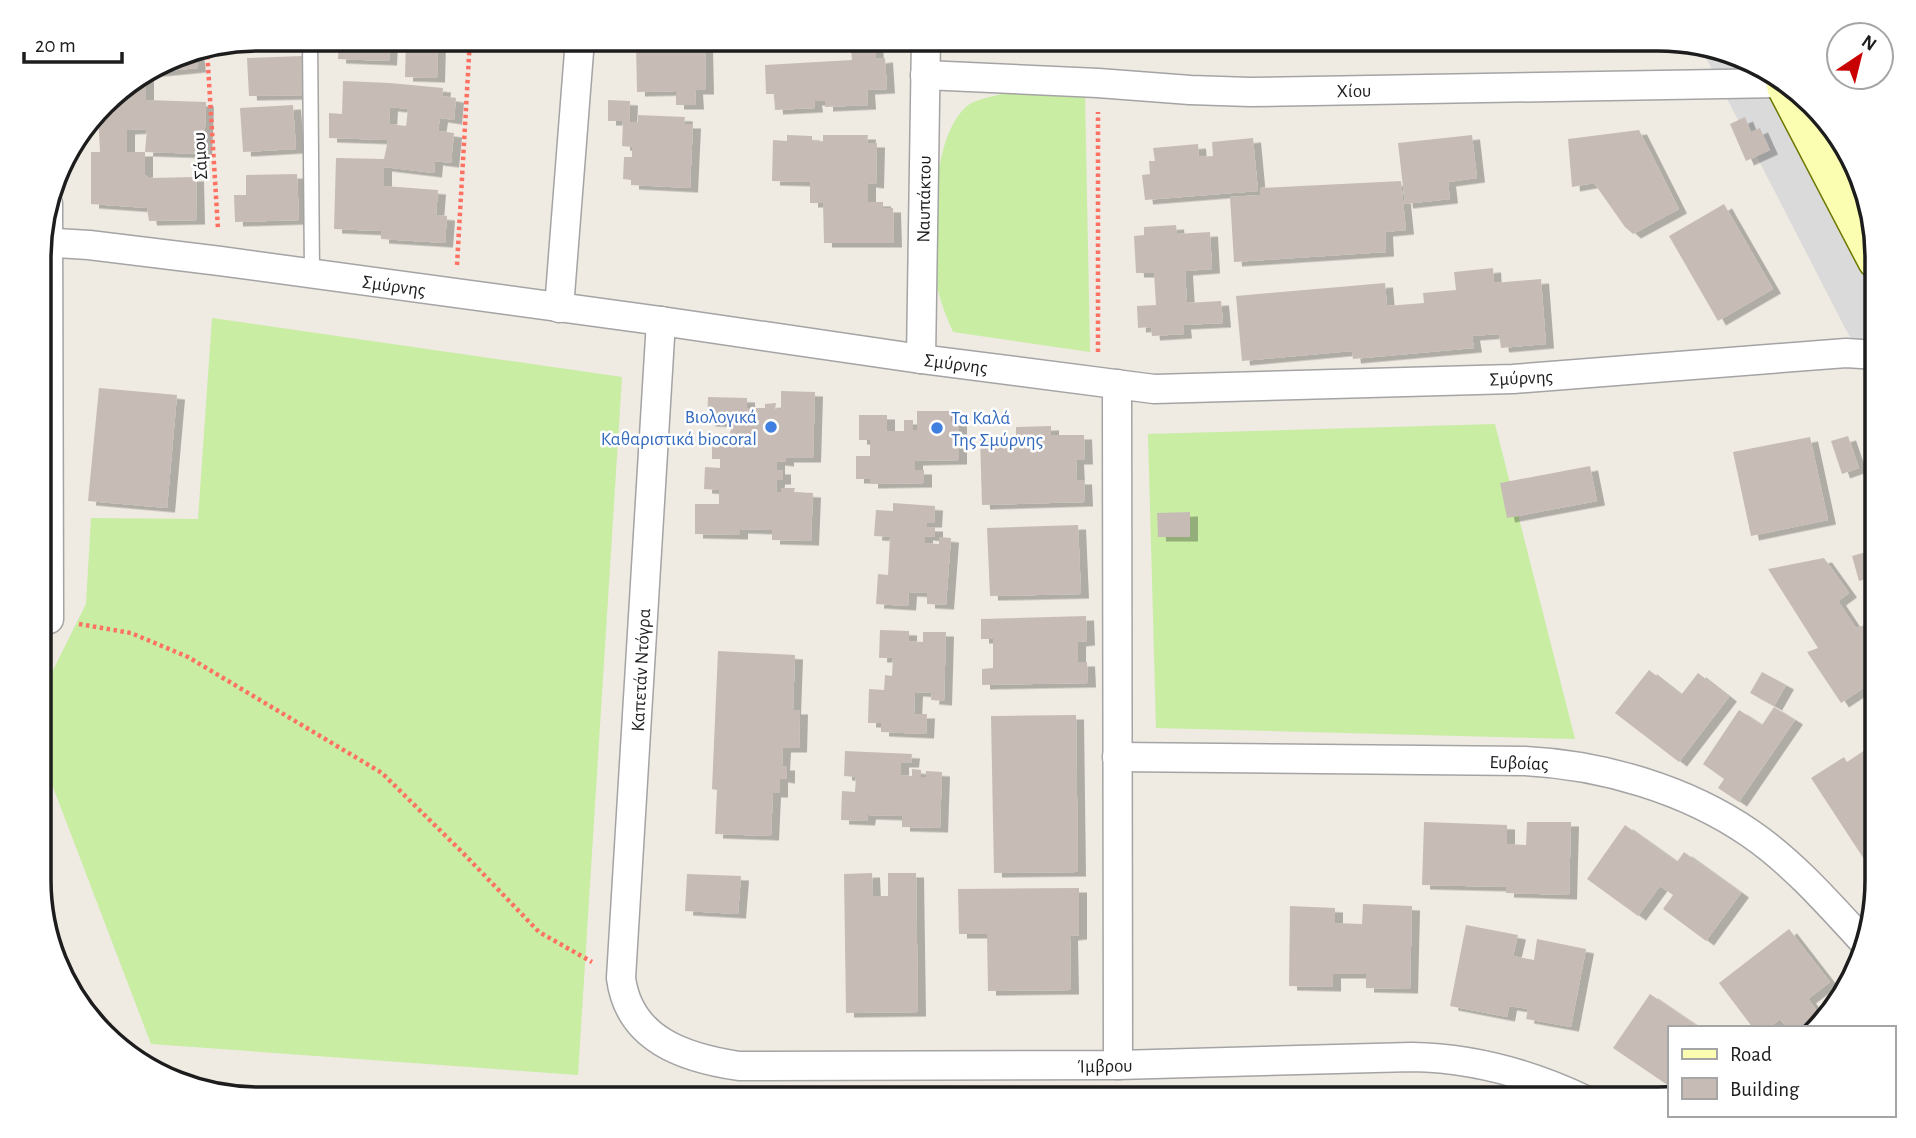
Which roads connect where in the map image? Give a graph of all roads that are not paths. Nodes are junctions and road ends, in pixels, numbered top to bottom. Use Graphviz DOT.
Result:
graph roads {
  1 [pos="310,51"];
  2 [pos="579,51"];
  3 [pos="926,51"];
  4 [pos="925,75"];
  5 [pos="1770,84"];
  6 [pos="1793,101"];
  7 [pos="1864,235"];
  8 [pos="52,243"];
  9 [pos="312,274"];
  10 [pos="559,308"];
  11 [pos="661,321"];
  12 [pos="1865,354"];
  13 [pos="921,359"];
  14 [pos="1107,383"];
  15 [pos="1117,757"];
  16 [pos="1858,935"];
  17 [pos="635,1017"];
  18 [pos="1118,1065"];
  19 [pos="1555,1087"];
  1 -- 9 [label="lane"];
  2 -- 10 [label="street"];
  3 -- 4 [label="street, Ναυπάκτου"];
  4 -- 5 [label="street, Χίου"];
  4 -- 13 [label="street, Ναυπάκτου"];
  6 -- 7 [label="street"];
  8 -- 9 [label="street, Σμύρνης"];
  9 -- 10 [label="street, Σμύρνης"];
  10 -- 11 [label="street, Σμύρνης"];
  11 -- 13 [label="street, Σμύρνης"];
  11 -- 17 [label="street, Καπετάν Ντόγρα"];
  12 -- 14 [label="street, Σμύρνης"];
  13 -- 14 [label="street, Σμύρνης"];
  14 -- 15 [label="street"];
  15 -- 16 [label="street, Ευβοίας"];
  15 -- 18 [label="street"];
  17 -- 18 [label="street, Ίμβρου"];
  18 -- 19 [label="street, Ίμβρου"];
}
